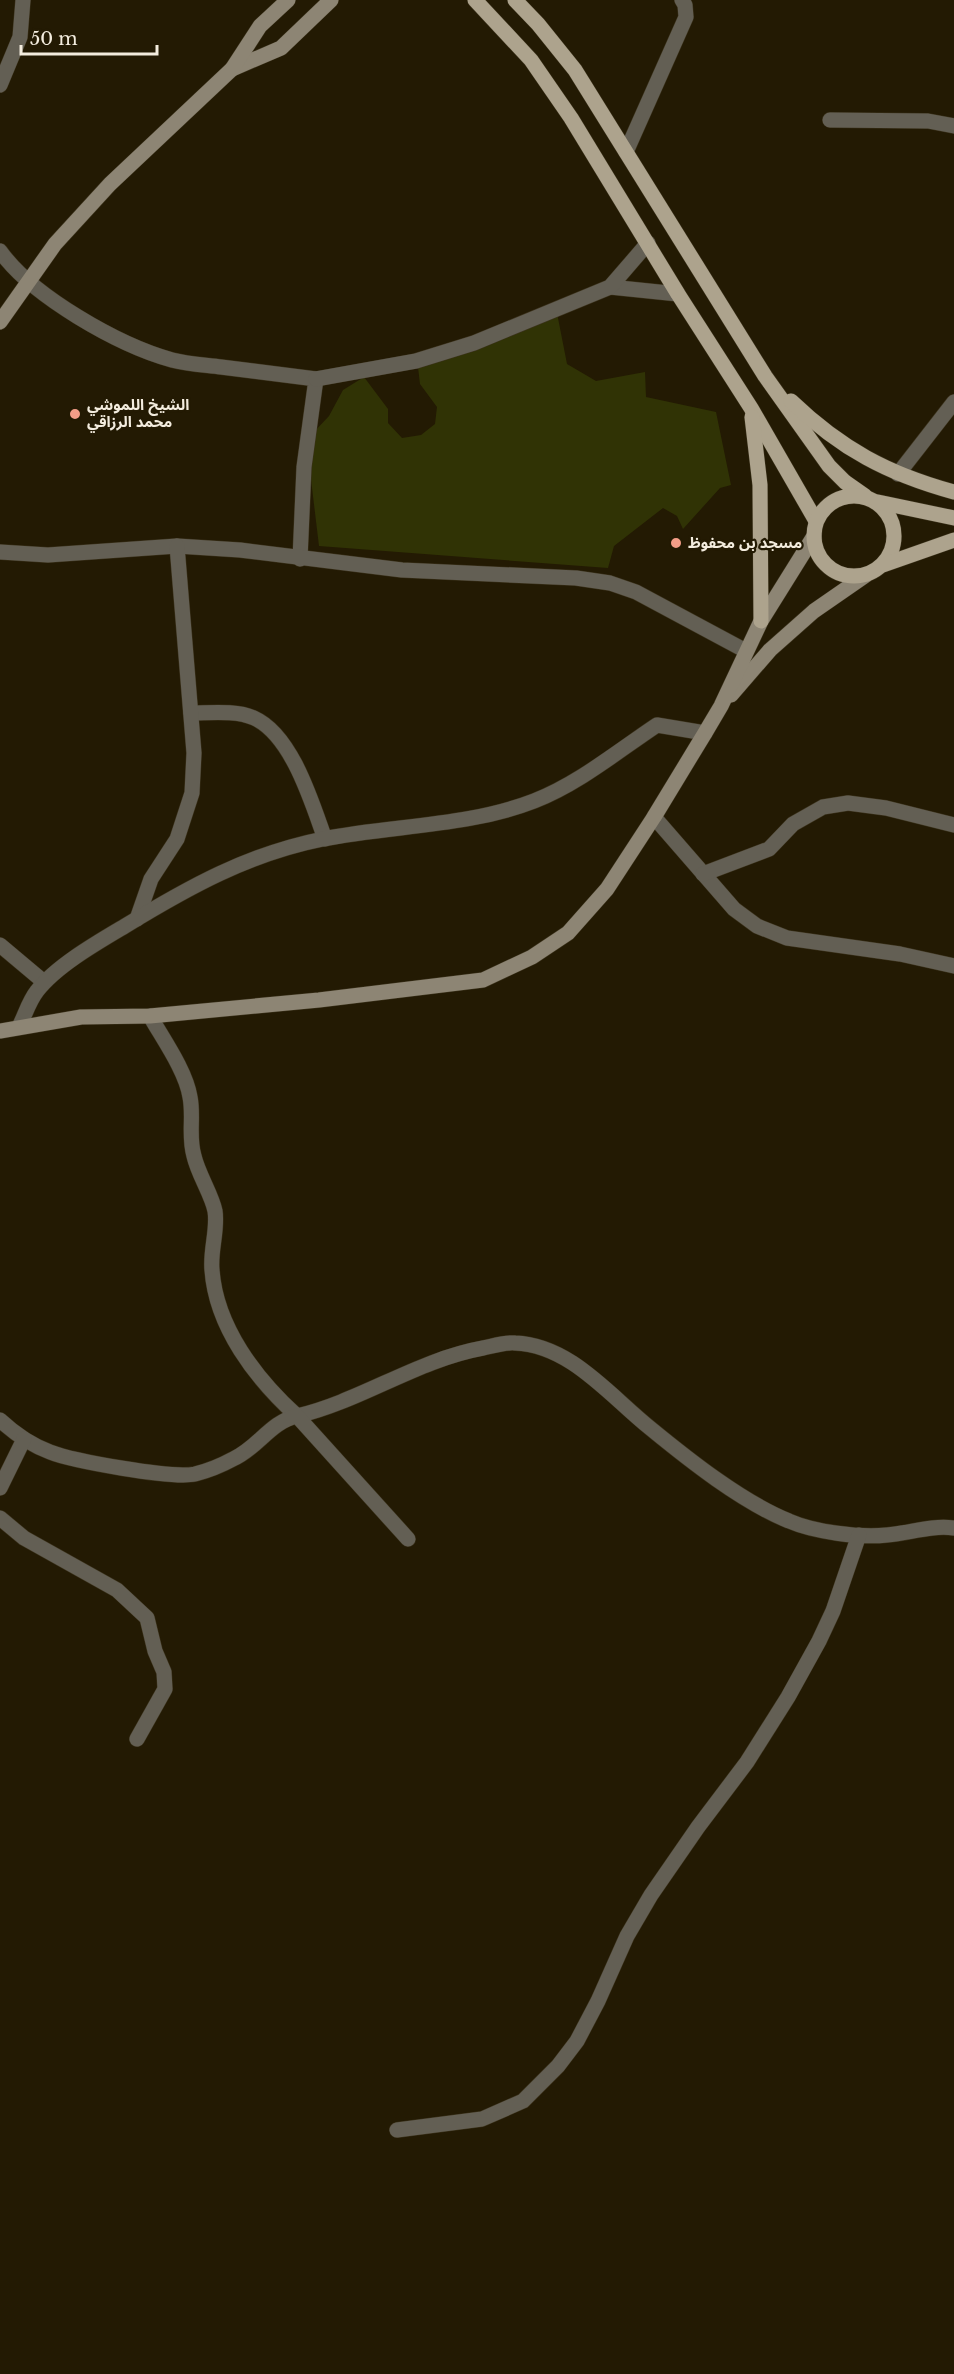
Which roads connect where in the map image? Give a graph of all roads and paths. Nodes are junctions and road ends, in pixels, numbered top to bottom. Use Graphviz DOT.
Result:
graph roads {
  1 [pos="23,0"];
  2 [pos="288,0"];
  3 [pos="331,0"];
  4 [pos="475,0"];
  5 [pos="515,0"];
  6 [pos="682,0"];
  7 [pos="232,69"];
  8 [pos="0,85"];
  9 [pos="830,120"];
  10 [pos="954,126"];
  11 [pos="626,152"];
  12 [pos="648,243"];
  13 [pos="0,251"];
  14 [pos="27,282"];
  15 [pos="610,287"];
  16 [pos="678,294"];
  17 [pos="0,322"];
  18 [pos="765,376"];
  19 [pos="316,378"];
  20 [pos="954,402"];
  21 [pos="751,408"];
  22 [pos="898,474"];
  23 [pos="954,492"];
  24 [pos="871,499"];
  25 [pos="954,518"];
  26 [pos="815,529"];
  27 [pos="954,540"];
  28 [pos="177,546"];
  29 [pos="0,552"];
  30 [pos="300,559"];
  31 [pos="884,565"];
  32 [pos="866,575"];
  33 [pos="761,621"];
  34 [pos="746,651"];
  35 [pos="721,706"];
  36 [pos="191,713"];
  37 [pos="705,733"];
  38 [pos="654,817"];
  39 [pos="954,825"];
  40 [pos="325,838"];
  41 [pos="703,874"];
  42 [pos="136,919"];
  43 [pos="0,945"];
  44 [pos="954,966"];
  45 [pos="44,982"];
  46 [pos="150,1016"];
  47 [pos="19,1027"];
  48 [pos="0,1031"];
  49 [pos="297,1416"];
  50 [pos="0,1420"];
  51 [pos="24,1439"];
  52 [pos="0,1488"];
  53 [pos="0,1518"];
  54 [pos="954,1528"];
  55 [pos="859,1535"];
  56 [pos="408,1539"];
  57 [pos="137,1739"];
  58 [pos="397,2130"];
  1 -- 8 [label="street"];
  2 -- 7 [label="street"];
  3 -- 7 [label="street"];
  4 -- 12 [label="main road"];
  5 -- 11 [label="main road"];
  6 -- 11 [label="street"];
  7 -- 14 [label="street"];
  9 -- 10 [label="street"];
  11 -- 18 [label="main road"];
  12 -- 15 [label="street"];
  12 -- 16 [label="main road"];
  13 -- 14 [label="street"];
  14 -- 17 [label="street"];
  14 -- 19 [label="street"];
  15 -- 16 [label="street"];
  15 -- 19 [label="street"];
  16 -- 21 [label="main road"];
  18 -- 22 [label="main road"];
  18 -- 24 [label="main road"];
  19 -- 30 [label="street"];
  20 -- 22 [label="street"];
  21 -- 26 [label="main road"];
  21 -- 33 [label="main road"];
  22 -- 23 [label="main road"];
  24 -- 25 [label="main road"];
  24 -- 26 [label="main road"];
  24 -- 31 [label="main road"];
  26 -- 32 [label="main road"];
  26 -- 33 [label="street"];
  27 -- 31 [label="main road"];
  28 -- 29 [label="street"];
  28 -- 30 [label="street"];
  28 -- 36 [label="street"];
  30 -- 34 [label="street"];
  31 -- 32 [label="main road"];
  32 -- 35 [label="street"];
  33 -- 34 [label="street"];
  34 -- 35 [label="street"];
  35 -- 37 [label="street"];
  36 -- 40 [label="street"];
  36 -- 42 [label="street"];
  37 -- 38 [label="street"];
  37 -- 40 [label="street"];
  38 -- 41 [label="street"];
  38 -- 46 [label="street"];
  39 -- 41 [label="street"];
  40 -- 42 [label="street"];
  41 -- 44 [label="street"];
  42 -- 45 [label="street"];
  43 -- 45 [label="street"];
  45 -- 47 [label="street"];
  46 -- 47 [label="street"];
  46 -- 49 [label="street"];
  47 -- 48 [label="street"];
  49 -- 51 [label="street"];
  49 -- 55 [label="street"];
  49 -- 56 [label="street"];
  50 -- 51 [label="street"];
  51 -- 52 [label="street"];
  53 -- 57 [label="street"];
  54 -- 55 [label="street"];
  55 -- 58 [label="street"];
}
